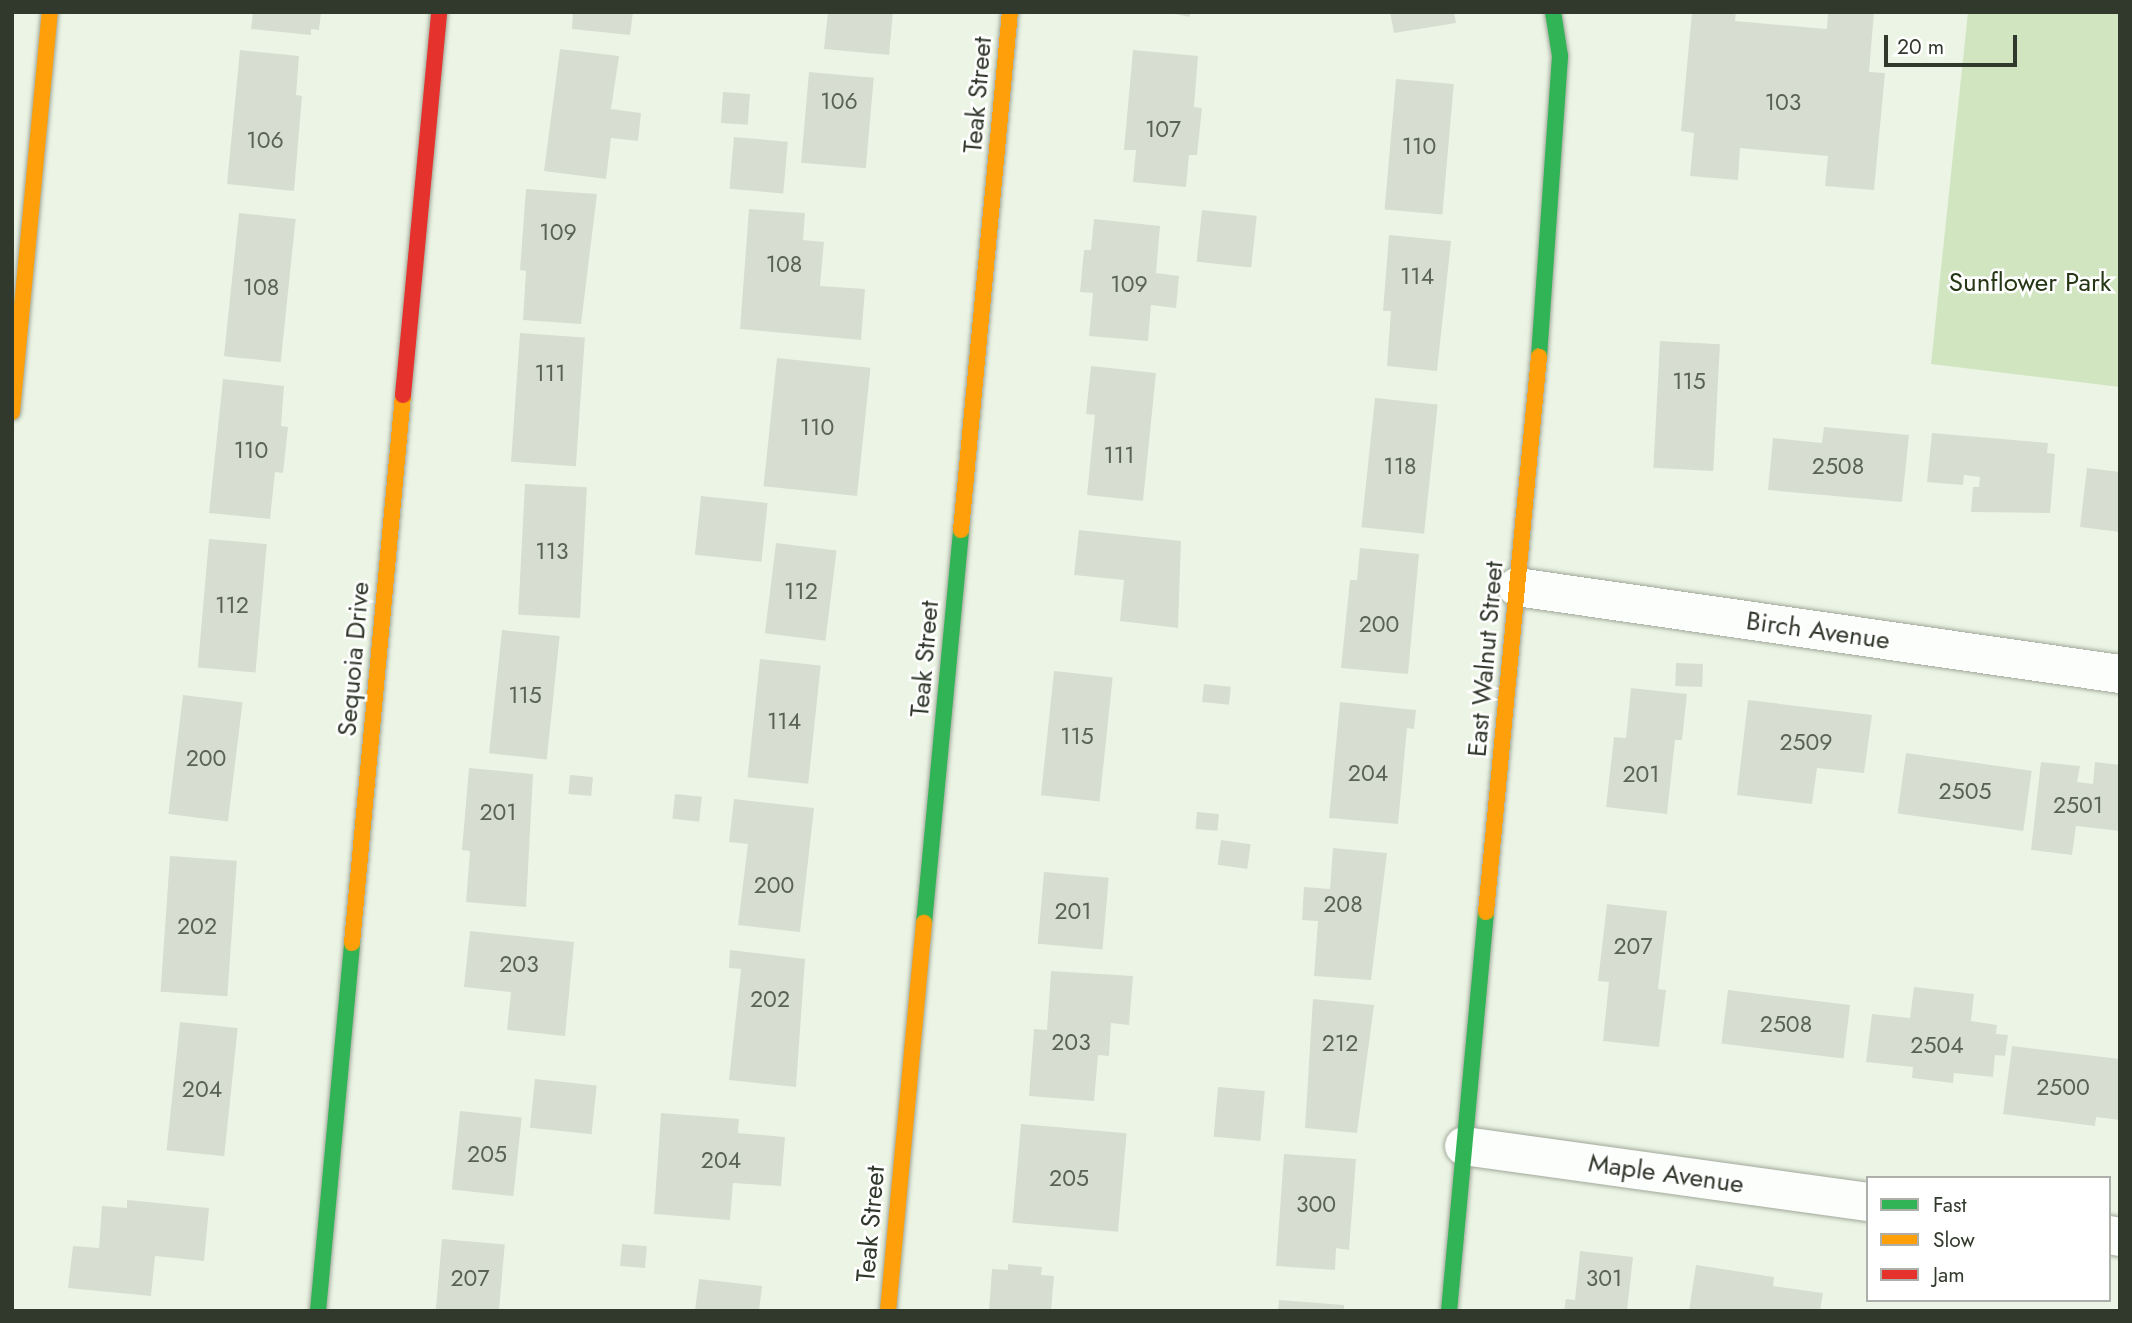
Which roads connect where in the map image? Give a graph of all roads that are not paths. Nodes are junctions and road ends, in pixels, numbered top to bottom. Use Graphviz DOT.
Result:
graph roads {
  1 [pos="50,12"];
  2 [pos="439,12"];
  3 [pos="1010,12"];
  4 [pos="1553,12"];
  5 [pos="12,412"];
  6 [pos="1517,587"];
  7 [pos="2120,674"];
  8 [pos="1464,1146"];
  9 [pos="1866,1202"];
  10 [pos="318,1311"];
  11 [pos="888,1311"];
  12 [pos="1450,1311"];
  1 -- 5 [label="street"];
  2 -- 10 [label="street, Sequoia Drive"];
  3 -- 11 [label="street, Teak Street"];
  4 -- 6 [label="street, East Walnut Street"];
  6 -- 7 [label="street, Birch Avenue"];
  6 -- 8 [label="street, East Walnut Street"];
  8 -- 9 [label="street, Maple Avenue"];
  8 -- 12 [label="street, East Walnut Street"];
}
